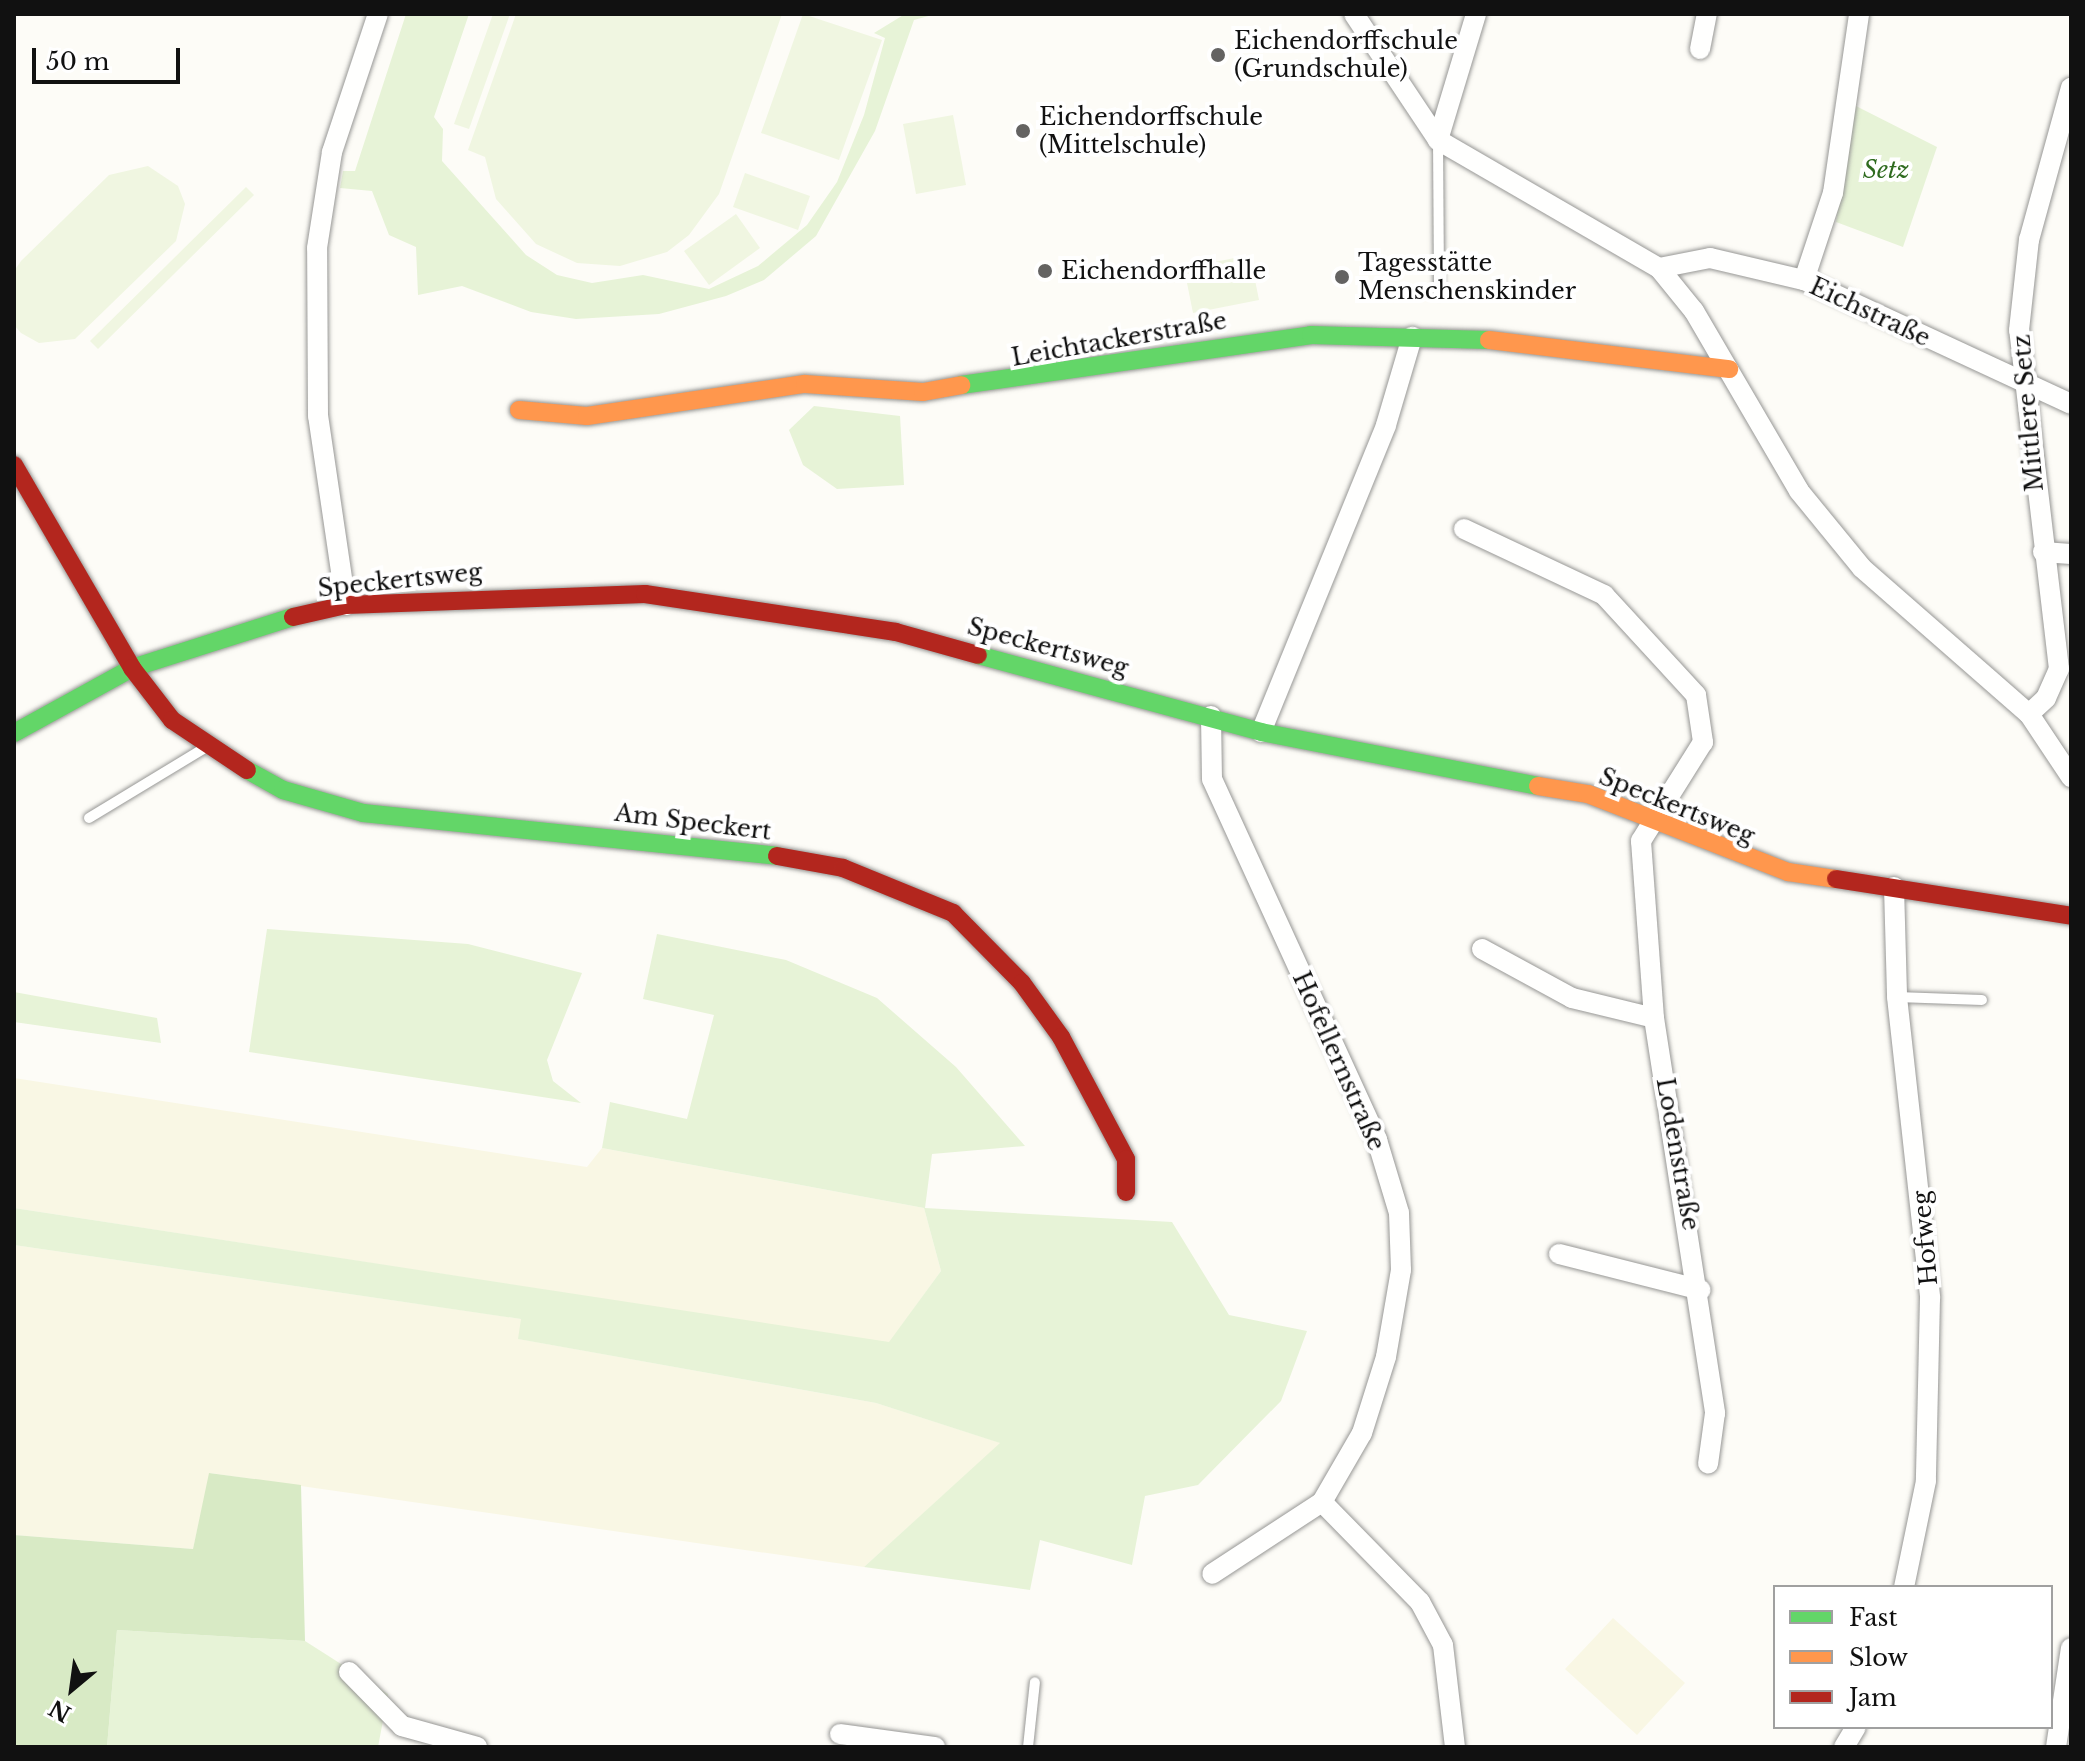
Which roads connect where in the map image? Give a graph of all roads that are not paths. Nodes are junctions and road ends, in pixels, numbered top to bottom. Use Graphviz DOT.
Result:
graph roads {
  1 [pos="378,14"];
  2 [pos="1354,14"];
  3 [pos="1476,14"];
  4 [pos="1707,14"];
  5 [pos="1859,14"];
  6 [pos="1700,49"];
  7 [pos="2071,88"];
  8 [pos="1438,140"];
  9 [pos="1659,268"];
  10 [pos="1804,280"];
  11 [pos="1439,292"];
  12 [pos="1412,337"];
  13 [pos="1729,369"];
  14 [pos="2022,382"];
  15 [pos="2071,404"];
  16 [pos="519,410"];
  17 [pos="14,465"];
  18 [pos="1464,529"];
  19 [pos="2043,552"];
  20 [pos="2071,554"];
  21 [pos="346,605"];
  22 [pos="132,668"];
  23 [pos="2029,714"];
  24 [pos="1211,716"];
  25 [pos="1261,732"];
  26 [pos="14,733"];
  27 [pos="205,748"];
  28 [pos="2071,777"];
  29 [pos="89,818"];
  30 [pos="1652,822"];
  31 [pos="1894,887"];
  32 [pos="2071,916"];
  33 [pos="1482,949"];
  34 [pos="1897,997"];
  35 [pos="1982,1000"];
  36 [pos="1654,1018"];
  37 [pos="1126,1192"];
  38 [pos="1559,1254"];
  39 [pos="1701,1290"];
  40 [pos="1708,1464"];
  41 [pos="1322,1502"];
  42 [pos="1212,1574"];
  43 [pos="1904,1585"];
  44 [pos="2071,1648"];
  45 [pos="349,1672"];
  46 [pos="1035,1682"];
  47 [pos="1855,1729"];
  48 [pos="840,1734"];
  49 [pos="477,1747"];
  50 [pos="935,1747"];
  51 [pos="1028,1747"];
  52 [pos="1455,1747"];
  53 [pos="1844,1747"];
  54 [pos="2056,1747"];
  1 -- 21 [label="street"];
  2 -- 8 [label="street"];
  3 -- 8 [label="street"];
  4 -- 6 [label="street"];
  5 -- 10 [label="street"];
  7 -- 14 [label="street, Mittlere Setz"];
  8 -- 9 [label="street"];
  8 -- 11 [label="lane"];
  9 -- 10 [label="street, Eichstraße"];
  9 -- 13 [label="street"];
  10 -- 14 [label="street, Eichstraße"];
  12 -- 13 [label="street, Leichtackerstraße"];
  12 -- 16 [label="street, Leichtackerstraße"];
  12 -- 25 [label="street"];
  13 -- 23 [label="street"];
  14 -- 15 [label="street, Eichstraße"];
  14 -- 19 [label="street, Mittlere Setz"];
  17 -- 22 [label="street, Am Speckert"];
  18 -- 30 [label="street, Lodenstraße"];
  19 -- 20 [label="street"];
  19 -- 23 [label="street, Mittlere Setz"];
  21 -- 22 [label="street, Speckertsweg"];
  21 -- 24 [label="street, Speckertsweg"];
  22 -- 26 [label="street, Speckertsweg"];
  22 -- 27 [label="street, Am Speckert"];
  23 -- 28 [label="street"];
  24 -- 25 [label="street, Speckertsweg"];
  24 -- 41 [label="street, Hofellernstraße"];
  25 -- 30 [label="street, Speckertsweg"];
  27 -- 29 [label="lane"];
  27 -- 37 [label="street, Am Speckert"];
  30 -- 31 [label="street, Speckertsweg"];
  30 -- 36 [label="street, Lodenstraße"];
  31 -- 32 [label="street, Speckertsweg"];
  31 -- 34 [label="street, Hofweg"];
  33 -- 36 [label="street"];
  34 -- 35 [label="lane"];
  34 -- 43 [label="street, Hofweg"];
  36 -- 39 [label="street, Lodenstraße"];
  38 -- 39 [label="street"];
  39 -- 40 [label="street, Lodenstraße"];
  41 -- 42 [label="street, Hofellernstraße"];
  41 -- 52 [label="street"];
  44 -- 54 [label="street"];
  45 -- 49 [label="street"];
  46 -- 51 [label="lane"];
  47 -- 53 [label="street"];
  48 -- 50 [label="street"];
}
